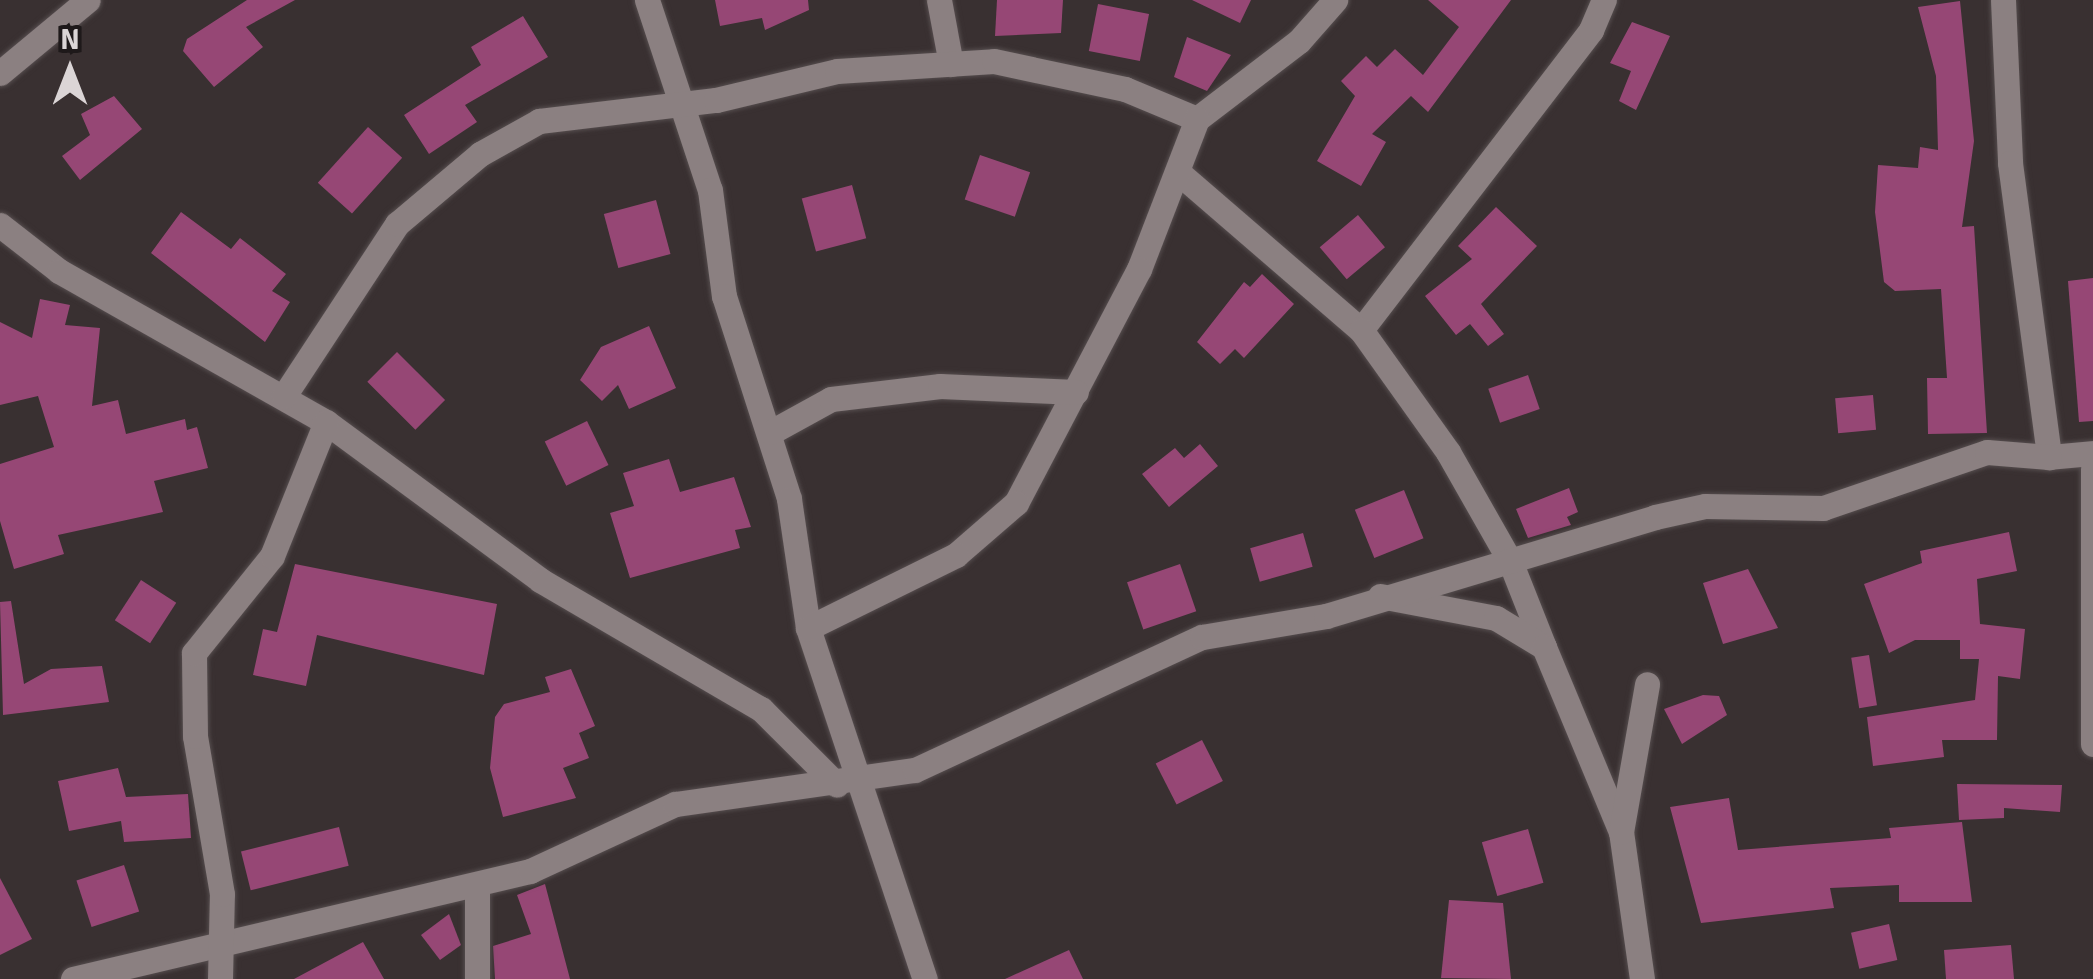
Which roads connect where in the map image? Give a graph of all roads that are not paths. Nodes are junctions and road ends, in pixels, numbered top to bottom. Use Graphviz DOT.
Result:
graph roads {
  1 [pos="88,0"];
  2 [pos="646,0"];
  3 [pos="940,0"];
  4 [pos="1335,0"];
  5 [pos="1604,0"];
  6 [pos="2003,0"];
  7 [pos="950,64"];
  8 [pos="0,73"];
  9 [pos="681,102"];
  10 [pos="1197,118"];
  11 [pos="1180,174"];
  12 [pos="0,225"];
  13 [pos="1361,330"];
  14 [pos="1076,392"];
  15 [pos="284,396"];
  16 [pos="326,422"];
  17 [pos="770,432"];
  18 [pos="2093,454"];
  19 [pos="2050,457"];
  20 [pos="2093,469"];
  21 [pos="1510,561"];
  22 [pos="1380,596"];
  23 [pos="808,628"];
  24 [pos="1544,646"];
  25 [pos="1647,684"];
  26 [pos="2093,744"];
  27 [pos="850,784"];
  28 [pos="1621,832"];
  29 [pos="477,885"];
  30 [pos="216,949"];
  31 [pos="74,979"];
  32 [pos="220,979"];
  33 [pos="477,979"];
  34 [pos="925,979"];
  35 [pos="1642,979"];
  1 -- 8 [label="street"];
  2 -- 9 [label="street"];
  3 -- 7 [label="street"];
  4 -- 10 [label="street"];
  5 -- 13 [label="street"];
  6 -- 19 [label="street"];
  7 -- 9 [label="street"];
  7 -- 10 [label="street"];
  9 -- 15 [label="street"];
  9 -- 17 [label="street"];
  10 -- 11 [label="street"];
  11 -- 13 [label="street"];
  11 -- 14 [label="street"];
  12 -- 15 [label="street"];
  13 -- 21 [label="street"];
  14 -- 17 [label="street"];
  14 -- 23 [label="street"];
  15 -- 16 [label="street"];
  16 -- 27 [label="street"];
  16 -- 30 [label="street"];
  17 -- 23 [label="street"];
  18 -- 19 [label="street"];
  19 -- 21 [label="street"];
  20 -- 26 [label="street"];
  21 -- 22 [label="street"];
  21 -- 24 [label="street"];
  22 -- 24 [label="street"];
  22 -- 27 [label="street"];
  23 -- 27 [label="street"];
  24 -- 28 [label="street"];
  25 -- 28 [label="street"];
  27 -- 29 [label="street"];
  27 -- 34 [label="street"];
  28 -- 35 [label="street"];
  29 -- 30 [label="street"];
  29 -- 33 [label="street"];
  30 -- 31 [label="street"];
  30 -- 32 [label="street"];
}
